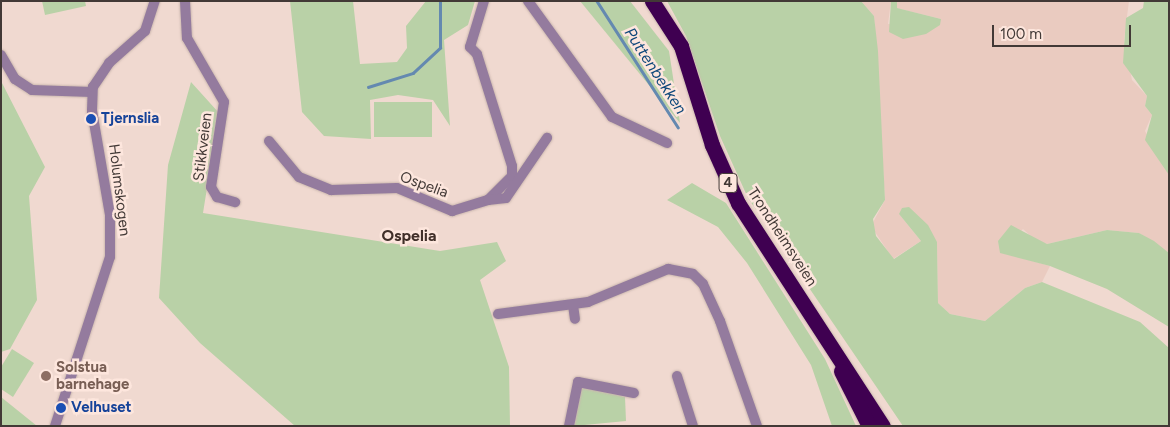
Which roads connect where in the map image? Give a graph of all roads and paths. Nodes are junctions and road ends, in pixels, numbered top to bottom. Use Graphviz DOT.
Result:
graph roads {
  1 [pos="155,1"];
  2 [pos="185,1"];
  3 [pos="484,1"];
  4 [pos="528,1"];
  5 [pos="652,1"];
  6 [pos="1,55"];
  7 [pos="92,92"];
  8 [pos="547,138"];
  9 [pos="269,141"];
  10 [pos="667,143"];
  11 [pos="488,200"];
  12 [pos="234,202"];
  13 [pos="573,305"];
  14 [pos="498,314"];
  15 [pos="575,319"];
  16 [pos="833,351"];
  17 [pos="677,376"];
  18 [pos="634,393"];
  19 [pos="55,426"];
  20 [pos="569,426"];
  21 [pos="693,426"];
  22 [pos="757,426"];
  23 [pos="869,426"];
  24 [pos="882,426"];
  1 -- 7 [label="street"];
  2 -- 12 [label="street, Stikkveien"];
  3 -- 11 [label="street, Ospelia"];
  4 -- 10 [label="street"];
  5 -- 16 [label="highway, Trondheimsveien / 4"];
  6 -- 7 [label="street"];
  7 -- 19 [label="street, Holumskogen"];
  8 -- 11 [label="street"];
  9 -- 11 [label="street, Ospelia"];
  13 -- 14 [label="street"];
  13 -- 15 [label="street"];
  13 -- 22 [label="street"];
  16 -- 23 [label="highway, Trondheimsveien / 4"];
  16 -- 24 [label="highway, Trondheimsveien / 4"];
  17 -- 21 [label="street"];
  18 -- 20 [label="street"];
}
